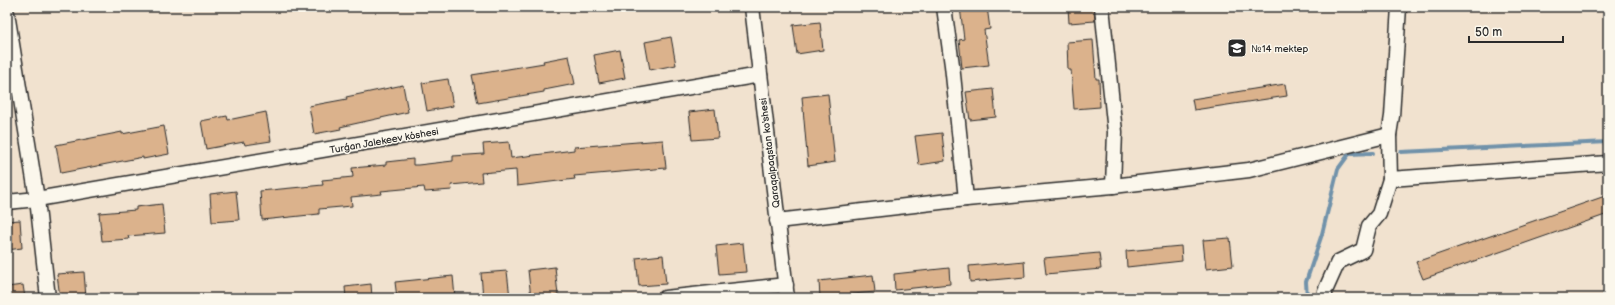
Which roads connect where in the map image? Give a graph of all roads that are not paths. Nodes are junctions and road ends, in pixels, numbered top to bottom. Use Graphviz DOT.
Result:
graph roads {
  1 [pos="752,7"];
  2 [pos="944,7"];
  3 [pos="1102,7"];
  4 [pos="1399,7"];
  5 [pos="7,13"];
  6 [pos="760,75"];
  7 [pos="1388,135"];
  8 [pos="1608,163"];
  9 [pos="1390,179"];
  10 [pos="1113,186"];
  11 [pos="37,199"];
  12 [pos="966,199"];
  13 [pos="7,202"];
  14 [pos="777,221"];
  15 [pos="786,292"];
  16 [pos="48,298"];
  17 [pos="665,298"];
  18 [pos="1326,298"];
  1 -- 6 [label="street, Qaraqalpaqstan ko'shesi"];
  2 -- 12 [label="street"];
  3 -- 10 [label="street"];
  4 -- 7 [label="street"];
  5 -- 11 [label="street"];
  6 -- 11 [label="street, Turǵan Jalekeev kóshesi"];
  6 -- 14 [label="street, Qaraqalpaqstan ko'shesi"];
  7 -- 9 [label="street"];
  7 -- 10 [label="street"];
  8 -- 9 [label="street"];
  9 -- 18 [label="street"];
  10 -- 12 [label="street"];
  11 -- 13 [label="street, Turǵan Jalekeev kóshesi"];
  11 -- 16 [label="street"];
  12 -- 14 [label="street"];
  14 -- 15 [label="street, Qaraqalpaqstan ko'shesi"];
  15 -- 17 [label="street"];
}
